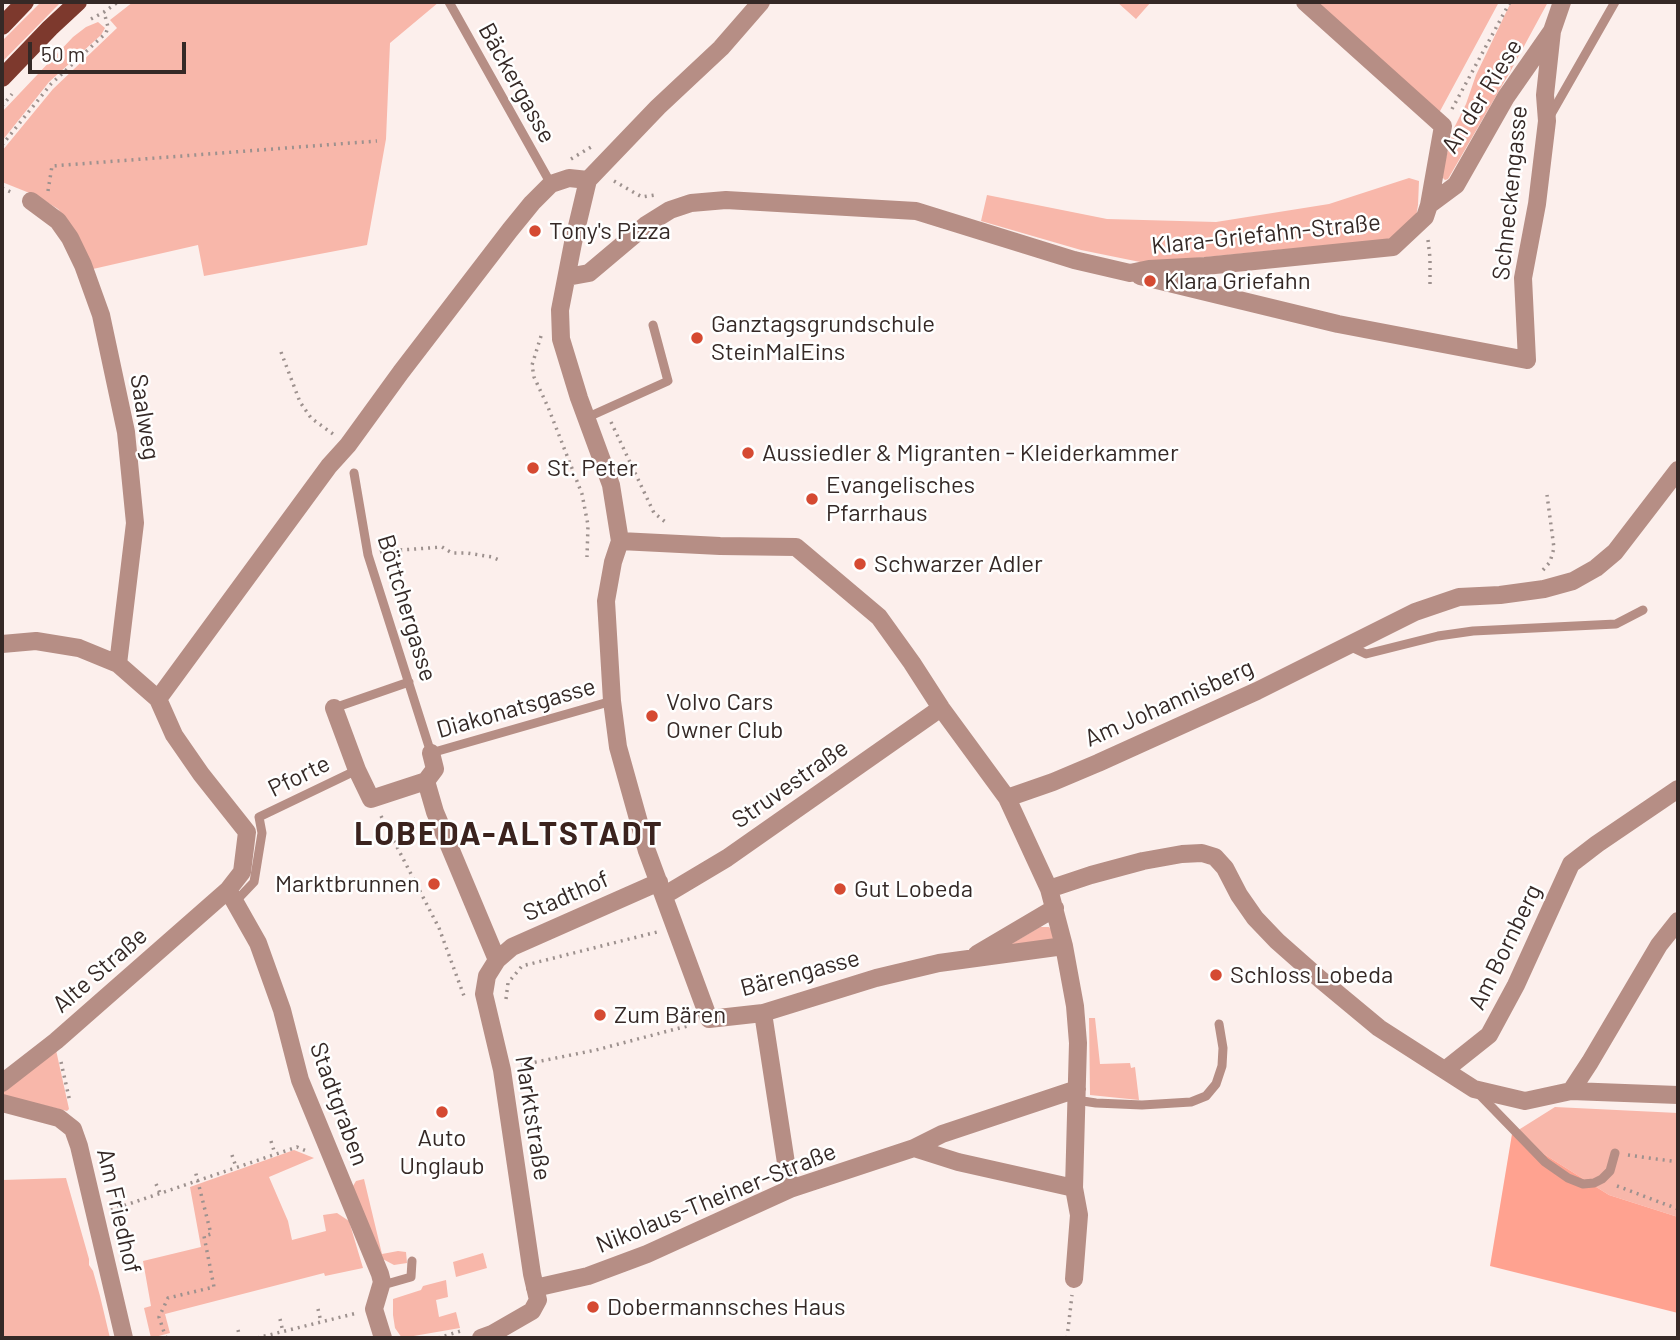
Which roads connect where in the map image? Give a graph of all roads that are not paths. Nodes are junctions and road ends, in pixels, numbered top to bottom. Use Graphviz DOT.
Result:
graph roads {
  1 [pos="25,2"];
  2 [pos="78,2"];
  3 [pos="449,2"];
  4 [pos="761,2"];
  5 [pos="1305,2"];
  6 [pos="1562,2"];
  7 [pos="1615,2"];
  8 [pos="2,26"];
  9 [pos="1552,31"];
  10 [pos="2,78"];
  11 [pos="1547,121"];
  12 [pos="588,180"];
  13 [pos="551,184"];
  14 [pos="38,206"];
  15 [pos="1427,211"];
  16 [pos="1130,273"];
  17 [pos="566,277"];
  18 [pos="653,325"];
  19 [pos="1527,360"];
  20 [pos="586,418"];
  21 [pos="1678,470"];
  22 [pos="354,473"];
  23 [pos="620,541"];
  24 [pos="1643,610"];
  25 [pos="2,645"];
  26 [pos="1348,645"];
  27 [pos="118,664"];
  28 [pos="409,682"];
  29 [pos="158,698"];
  30 [pos="612,701"];
  31 [pos="334,708"];
  32 [pos="941,708"];
  33 [pos="431,752"];
  34 [pos="357,770"];
  35 [pos="426,781"];
  36 [pos="1678,789"];
  37 [pos="1007,798"];
  38 [pos="662,888"];
  39 [pos="1049,889"];
  40 [pos="232,896"];
  41 [pos="1055,908"];
  42 [pos="1678,921"];
  43 [pos="1063,946"];
  44 [pos="971,958"];
  45 [pos="497,960"];
  46 [pos="763,1013"];
  47 [pos="1219,1024"];
  48 [pos="1446,1070"];
  49 [pos="2,1083"];
  50 [pos="1474,1089"];
  51 [pos="1571,1091"];
  52 [pos="1077,1094"];
  53 [pos="1678,1094"];
  54 [pos="2,1103"];
  55 [pos="914,1148"];
  56 [pos="1615,1153"];
  57 [pos="1074,1188"];
  58 [pos="790,1189"];
  59 [pos="412,1261"];
  60 [pos="1074,1279"];
  61 [pos="382,1282"];
  62 [pos="535,1288"];
  63 [pos="483,1335"];
  64 [pos="124,1338"];
  65 [pos="383,1338"];
  1 -- 8 [label="main road"];
  2 -- 10 [label="main road"];
  3 -- 13 [label="lane, Bäckergasse"];
  4 -- 12 [label="street"];
  5 -- 15 [label="street"];
  6 -- 9 [label="street, An der Riese"];
  7 -- 11 [label="lane"];
  9 -- 11 [label="street, Schneckengasse"];
  9 -- 15 [label="street, An der Riese"];
  11 -- 19 [label="street, Schneckengasse"];
  12 -- 13 [label="street"];
  12 -- 17 [label="street"];
  13 -- 29 [label="street"];
  14 -- 27 [label="street, Saalweg"];
  15 -- 16 [label="street, Klara-Griefahn-Straße"];
  16 -- 17 [label="street, Klara-Griefahn-Straße"];
  16 -- 19 [label="street, Klara-Griefahn-Straße"];
  17 -- 20 [label="street"];
  18 -- 20 [label="lane"];
  20 -- 23 [label="street"];
  21 -- 26 [label="street, Am Johannisberg"];
  22 -- 28 [label="lane, Böttchergasse"];
  23 -- 30 [label="street"];
  23 -- 32 [label="street"];
  24 -- 26 [label="lane"];
  25 -- 27 [label="street"];
  26 -- 37 [label="street, Am Johannisberg"];
  27 -- 29 [label="street"];
  28 -- 31 [label="lane"];
  28 -- 33 [label="lane, Böttchergasse"];
  29 -- 40 [label="street"];
  30 -- 33 [label="lane, Diakonatsgasse"];
  30 -- 38 [label="street"];
  31 -- 34 [label="street"];
  32 -- 37 [label="street"];
  32 -- 38 [label="street, Struvestraße"];
  33 -- 35 [label="street"];
  34 -- 35 [label="street"];
  34 -- 40 [label="lane, Pforte"];
  35 -- 45 [label="street"];
  36 -- 48 [label="street, Am Bornberg"];
  37 -- 39 [label="street"];
  38 -- 45 [label="street, Stadthof"];
  38 -- 46 [label="street, Bärengasse"];
  39 -- 41 [label="street"];
  39 -- 48 [label="street"];
  40 -- 49 [label="street, Alte Straße"];
  40 -- 61 [label="street, Stadtgraben"];
  41 -- 43 [label="street"];
  41 -- 44 [label="street, Bärengasse"];
  42 -- 51 [label="street"];
  43 -- 44 [label="street, Bärengasse"];
  43 -- 52 [label="street"];
  44 -- 46 [label="street, Bärengasse"];
  45 -- 62 [label="street, Marktstraße"];
  46 -- 58 [label="street"];
  47 -- 52 [label="lane"];
  48 -- 50 [label="street"];
  50 -- 51 [label="street"];
  50 -- 56 [label="lane"];
  51 -- 53 [label="street"];
  52 -- 55 [label="street, Nikolaus-Theiner-Straße"];
  52 -- 57 [label="street"];
  54 -- 64 [label="street, Am Friedhof"];
  55 -- 57 [label="street"];
  55 -- 58 [label="street, Nikolaus-Theiner-Straße"];
  57 -- 60 [label="street"];
  58 -- 62 [label="street, Nikolaus-Theiner-Straße"];
  59 -- 61 [label="lane"];
  61 -- 65 [label="street"];
  62 -- 63 [label="street"];
}
